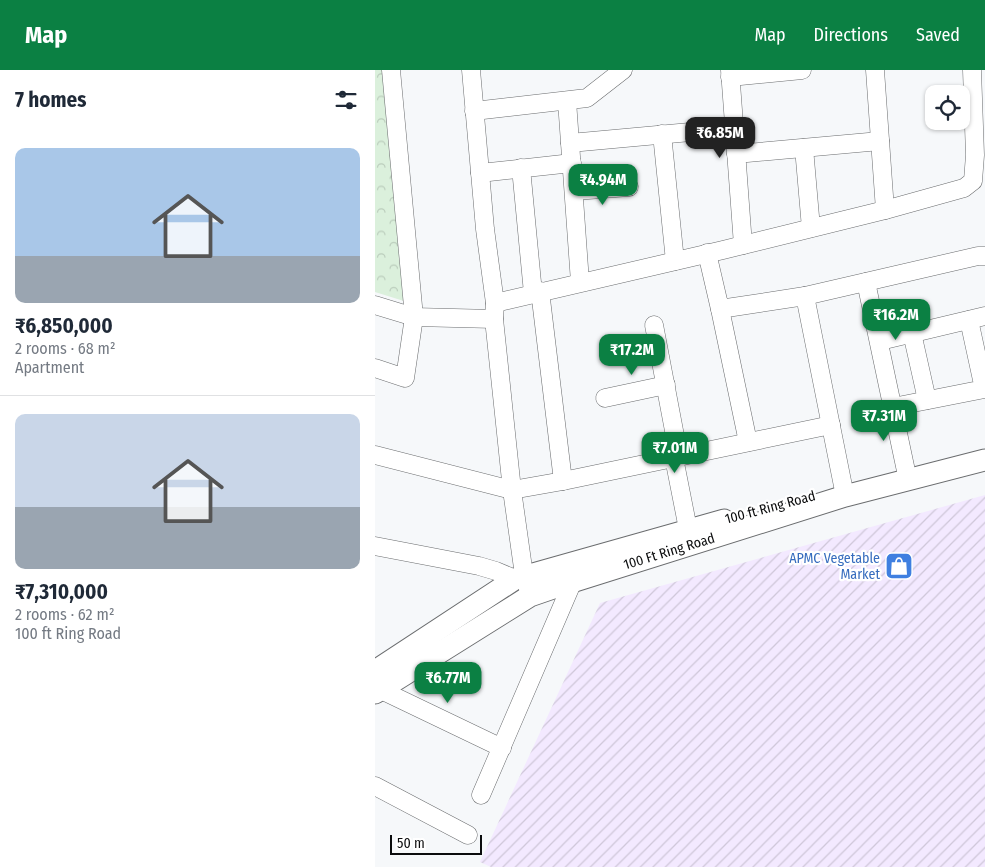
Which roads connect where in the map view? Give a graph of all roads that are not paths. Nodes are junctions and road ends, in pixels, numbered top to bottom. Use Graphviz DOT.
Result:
graph roads {
  1 [pos="391,70"];
  2 [pos="471,70"];
  3 [pos="623,70"];
  4 [pos="802,70"];
  5 [pos="875,70"];
  6 [pos="972,70"];
  7 [pos="730,74"];
  8 [pos="567,101"];
  9 [pos="474,111"];
  10 [pos="734,128"];
  11 [pos="663,134"];
  12 [pos="880,141"];
  13 [pos="570,143"];
  14 [pos="804,148"];
  15 [pos="736,154"];
  16 [pos="980,155"];
  17 [pos="572,163"];
  18 [pos="521,168"];
  19 [pos="480,173"];
  20 [pos="629,187"];
  21 [pos="574,191"];
  22 [pos="885,210"];
  23 [pos="811,228"];
  24 [pos="743,245"];
  25 [pos="707,254"];
  26 [pos="985,256"];
  27 [pos="675,261"];
  28 [pos="580,282"];
  29 [pos="866,282"];
  30 [pos="536,292"];
  31 [pos="805,296"];
  32 [pos="375,306"];
  33 [pos="720,309"];
  34 [pos="495,311"];
  35 [pos="414,317"];
  36 [pos="977,318"];
  37 [pos="654,325"];
  38 [pos="912,333"];
  39 [pos="880,341"];
  40 [pos="375,368"];
  41 [pos="666,386"];
  42 [pos="605,398"];
  43 [pos="927,400"];
  44 [pos="893,407"];
  45 [pos="831,425"];
  46 [pos="748,442"];
  47 [pos="985,452"];
  48 [pos="375,455"];
  49 [pos="676,457"];
  50 [pos="985,460"];
  51 [pos="906,472"];
  52 [pos="563,481"];
  53 [pos="512,490"];
  54 [pos="845,492"];
  55 [pos="688,529"];
  56 [pos="375,547"];
  57 [pos="520,577"];
  58 [pos="573,581"];
  59 [pos="530,596"];
  60 [pos="377,685"];
  61 [pos="502,748"];
  62 [pos="375,786"];
  63 [pos="481,795"];
  64 [pos="468,834"];
  1 -- 35 [label="street"];
  2 -- 9 [label="street"];
  3 -- 8 [label="street"];
  4 -- 7 [label="street"];
  5 -- 12 [label="street"];
  6 -- 16 [label="street"];
  7 -- 10 [label="street"];
  8 -- 9 [label="street"];
  8 -- 13 [label="street"];
  9 -- 19 [label="street"];
  10 -- 11 [label="street"];
  10 -- 15 [label="street"];
  11 -- 13 [label="street"];
  11 -- 27 [label="street"];
  12 -- 14 [label="street"];
  12 -- 22 [label="street"];
  13 -- 17 [label="street"];
  14 -- 15 [label="street"];
  14 -- 23 [label="street"];
  15 -- 24 [label="street"];
  16 -- 22 [label="street"];
  17 -- 18 [label="street"];
  17 -- 21 [label="street"];
  18 -- 19 [label="street"];
  18 -- 30 [label="street"];
  19 -- 34 [label="street"];
  20 -- 21 [label="street"];
  21 -- 28 [label="street"];
  22 -- 23 [label="street"];
  23 -- 24 [label="street"];
  24 -- 25 [label="street"];
  25 -- 27 [label="street"];
  25 -- 33 [label="street"];
  26 -- 29 [label="street"];
  27 -- 28 [label="street"];
  28 -- 30 [label="street"];
  29 -- 31 [label="street"];
  29 -- 39 [label="street"];
  30 -- 34 [label="street"];
  30 -- 52 [label="street"];
  31 -- 33 [label="street"];
  31 -- 45 [label="street"];
  32 -- 35 [label="street"];
  33 -- 46 [label="street"];
  34 -- 35 [label="street"];
  34 -- 53 [label="street"];
  35 -- 40 [label="street"];
  36 -- 38 [label="street"];
  36 -- 43 [label="street"];
  37 -- 41 [label="street"];
  38 -- 39 [label="street"];
  38 -- 43 [label="street"];
  39 -- 44 [label="street"];
  41 -- 42 [label="street"];
  41 -- 49 [label="street"];
  43 -- 44 [label="street"];
  44 -- 51 [label="street"];
  45 -- 46 [label="street"];
  45 -- 54 [label="street"];
  46 -- 49 [label="street"];
  47 -- 51 [label="main road, 100 ft Ring Road"];
  48 -- 53 [label="street"];
  49 -- 52 [label="street"];
  49 -- 55 [label="street"];
  50 -- 54 [label="main road, 100 Ft Ring Road"];
  51 -- 54 [label="main road, 100 ft Ring Road"];
  52 -- 53 [label="street"];
  53 -- 57 [label="street"];
  54 -- 55 [label="main road, 100 ft Ring Road"];
  54 -- 58 [label="main road, 100 Ft Ring Road"];
  55 -- 57 [label="main road, 100 ft Ring Road"];
  56 -- 57 [label="street"];
  57 -- 59 [label="street"];
  57 -- 60 [label="main road, 100 ft Ring Road"];
  58 -- 59 [label="main road, 100 Ft Ring Road"];
  58 -- 61 [label="street"];
  59 -- 60 [label="main road, 100 Ft Ring Road"];
  60 -- 61 [label="street"];
  61 -- 63 [label="street"];
  62 -- 64 [label="street"];
}
